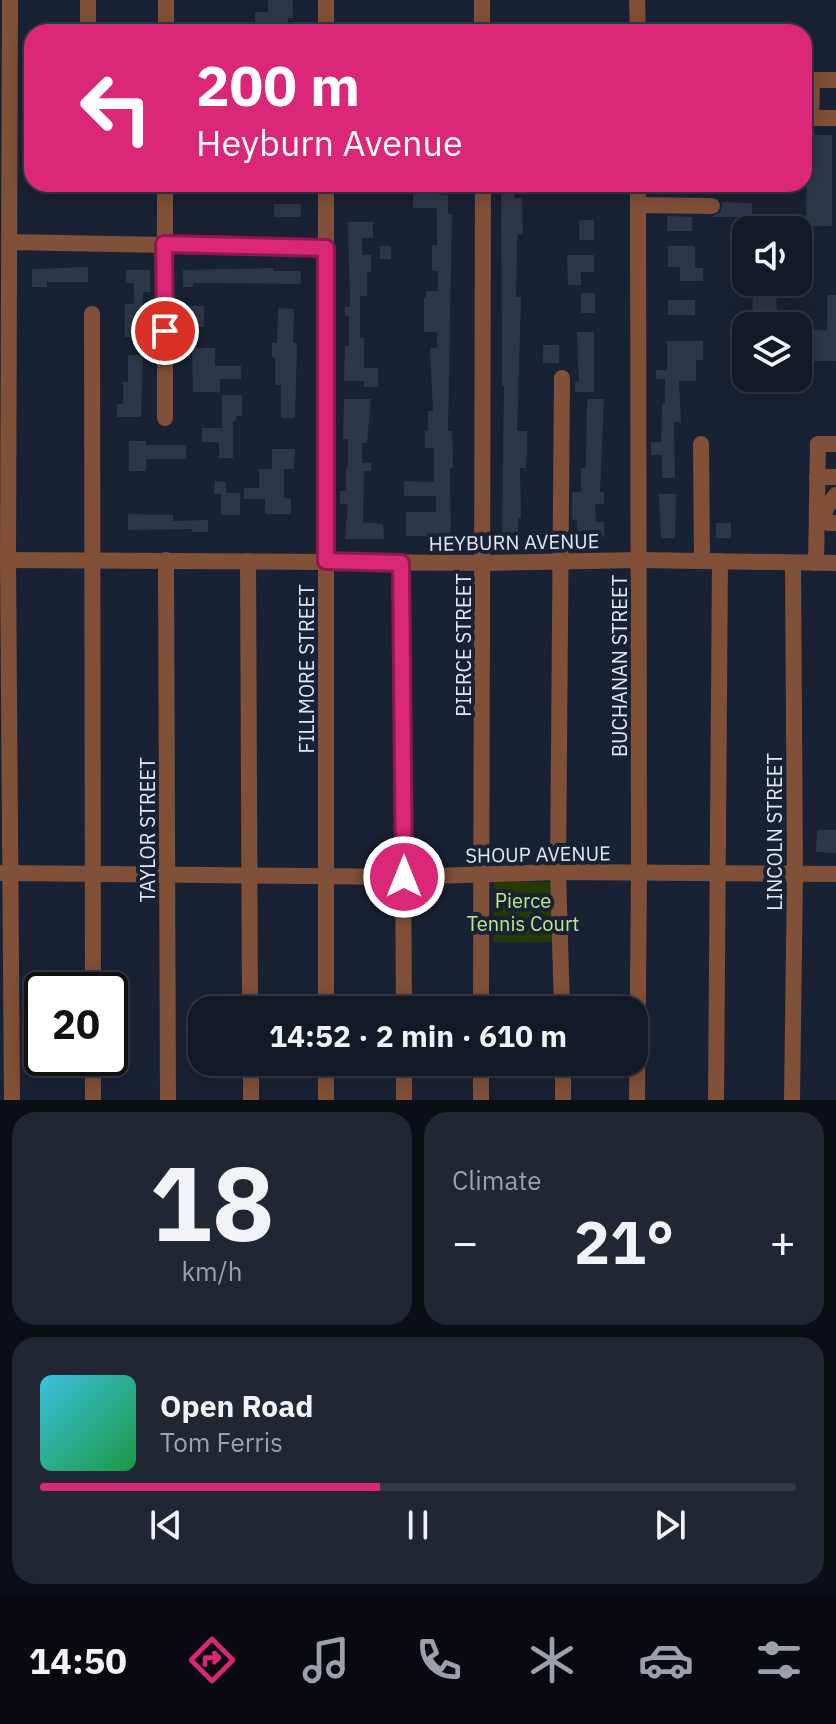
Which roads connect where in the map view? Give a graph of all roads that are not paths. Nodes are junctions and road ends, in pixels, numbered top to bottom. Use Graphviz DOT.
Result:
graph roads {
  1 [pos="10,0"];
  2 [pos="88,0"];
  3 [pos="166,0"];
  4 [pos="326,0"];
  5 [pos="482,0"];
  6 [pos="637,0"];
  7 [pos="88,24"];
  8 [pos="166,24"];
  9 [pos="326,24"];
  10 [pos="482,24"];
  11 [pos="638,24"];
  12 [pos="812,80"];
  13 [pos="812,80"];
  14 [pos="836,80"];
  15 [pos="812,111"];
  16 [pos="836,115"];
  17 [pos="812,118"];
  18 [pos="165,192"];
  19 [pos="326,192"];
  20 [pos="483,192"];
  21 [pos="638,192"];
  22 [pos="638,205"];
  23 [pos="712,206"];
  24 [pos="9,242"];
  25 [pos="164,244"];
  26 [pos="326,248"];
  27 [pos="92,314"];
  28 [pos="562,378"];
  29 [pos="165,418"];
  30 [pos="701,444"];
  31 [pos="836,444"];
  32 [pos="817,477"];
  33 [pos="836,480"];
  34 [pos="831,502"];
  35 [pos="836,523"];
  36 [pos="836,532"];
  37 [pos="817,533"];
  38 [pos="4,560"];
  39 [pos="92,560"];
  40 [pos="166,560"];
  41 [pos="639,560"];
  42 [pos="702,560"];
  43 [pos="248,561"];
  44 [pos="326,561"];
  45 [pos="559,561"];
  46 [pos="720,561"];
  47 [pos="401,563"];
  48 [pos="483,563"];
  49 [pos="793,563"];
  50 [pos="816,563"];
  51 [pos="836,563"];
  52 [pos="558,872"];
  53 [pos="639,872"];
  54 [pos="4,873"];
  55 [pos="167,873"];
  56 [pos="718,873"];
  57 [pos="94,874"];
  58 [pos="482,874"];
  59 [pos="795,874"];
  60 [pos="836,874"];
  61 [pos="249,875"];
  62 [pos="327,875"];
  63 [pos="404,877"];
  64 [pos="93,972"];
  65 [pos="250,996"];
  66 [pos="326,996"];
  67 [pos="404,996"];
  68 [pos="481,996"];
  69 [pos="562,996"];
  70 [pos="93,1076"];
  71 [pos="251,1076"];
  72 [pos="326,1076"];
  73 [pos="404,1076"];
  74 [pos="481,1076"];
  75 [pos="563,1076"];
  76 [pos="12,1100"];
  77 [pos="93,1100"];
  78 [pos="168,1100"];
  79 [pos="251,1100"];
  80 [pos="326,1100"];
  81 [pos="404,1100"];
  82 [pos="481,1100"];
  83 [pos="563,1100"];
  84 [pos="637,1100"];
  85 [pos="716,1100"];
  86 [pos="792,1100"];
  1 -- 24 [label="street"];
  2 -- 7 [label="street"];
  3 -- 8 [label="street"];
  4 -- 9 [label="street"];
  5 -- 10 [label="street"];
  6 -- 11 [label="street"];
  12 -- 14 [label="street"];
  13 -- 15 [label="street"];
  16 -- 17 [label="street"];
  18 -- 25 [label="street"];
  19 -- 26 [label="street, FILLMORE STREET"];
  20 -- 48 [label="street, PIERCE STREET"];
  21 -- 22 [label="street, BUCHANAN STREET"];
  22 -- 23 [label="street"];
  22 -- 41 [label="street, BUCHANAN STREET"];
  24 -- 25 [label="street"];
  24 -- 38 [label="street"];
  25 -- 26 [label="street"];
  25 -- 29 [label="street"];
  26 -- 44 [label="street, FILLMORE STREET"];
  27 -- 39 [label="street"];
  28 -- 45 [label="street"];
  30 -- 42 [label="street"];
  31 -- 32 [label="street"];
  32 -- 33 [label="street"];
  32 -- 37 [label="street"];
  33 -- 34 [label="street"];
  34 -- 35 [label="street"];
  36 -- 37 [label="street"];
  37 -- 50 [label="street"];
  38 -- 39 [label="street, HEYBURN AVENUE"];
  38 -- 54 [label="street"];
  39 -- 40 [label="street, HEYBURN AVENUE"];
  39 -- 57 [label="street"];
  40 -- 43 [label="street, HEYBURN AVENUE"];
  40 -- 55 [label="street, TAYLOR STREET"];
  41 -- 42 [label="street, HEYBURN AVENUE"];
  41 -- 45 [label="street, HEYBURN AVENUE"];
  41 -- 53 [label="street, BUCHANAN STREET"];
  42 -- 46 [label="street, HEYBURN AVENUE"];
  43 -- 44 [label="street, HEYBURN AVENUE"];
  43 -- 61 [label="street"];
  44 -- 47 [label="street, HEYBURN AVENUE"];
  44 -- 62 [label="street, FILLMORE STREET"];
  45 -- 48 [label="street, HEYBURN AVENUE"];
  45 -- 52 [label="street"];
  46 -- 49 [label="street, HEYBURN AVENUE"];
  46 -- 56 [label="street"];
  47 -- 48 [label="street, HEYBURN AVENUE"];
  47 -- 63 [label="street"];
  48 -- 58 [label="street, PIERCE STREET"];
  49 -- 50 [label="street, HEYBURN AVENUE"];
  49 -- 59 [label="street, LINCOLN STREET"];
  50 -- 51 [label="street, HEYBURN AVENUE"];
  52 -- 53 [label="street, SHOUP AVENUE"];
  52 -- 58 [label="street, SHOUP AVENUE"];
  52 -- 69 [label="street"];
  53 -- 56 [label="street, SHOUP AVENUE"];
  53 -- 84 [label="street, BUCHANAN STREET"];
  54 -- 57 [label="street, SHOUP AVENUE"];
  54 -- 76 [label="street"];
  55 -- 57 [label="street, SHOUP AVENUE"];
  55 -- 61 [label="street, SHOUP AVENUE"];
  55 -- 78 [label="street, TAYLOR STREET"];
  56 -- 59 [label="street, SHOUP AVENUE"];
  56 -- 85 [label="street"];
  57 -- 64 [label="street"];
  58 -- 63 [label="street, SHOUP AVENUE"];
  58 -- 68 [label="street, PIERCE STREET"];
  59 -- 60 [label="street, SHOUP AVENUE"];
  59 -- 86 [label="street, LINCOLN STREET"];
  61 -- 62 [label="street, SHOUP AVENUE"];
  61 -- 65 [label="street"];
  62 -- 63 [label="street, SHOUP AVENUE"];
  62 -- 66 [label="street, FILLMORE STREET"];
  63 -- 67 [label="street"];
  70 -- 77 [label="street"];
  71 -- 79 [label="street"];
  72 -- 80 [label="street"];
  73 -- 81 [label="street"];
  74 -- 82 [label="street"];
  75 -- 83 [label="street"];
}
